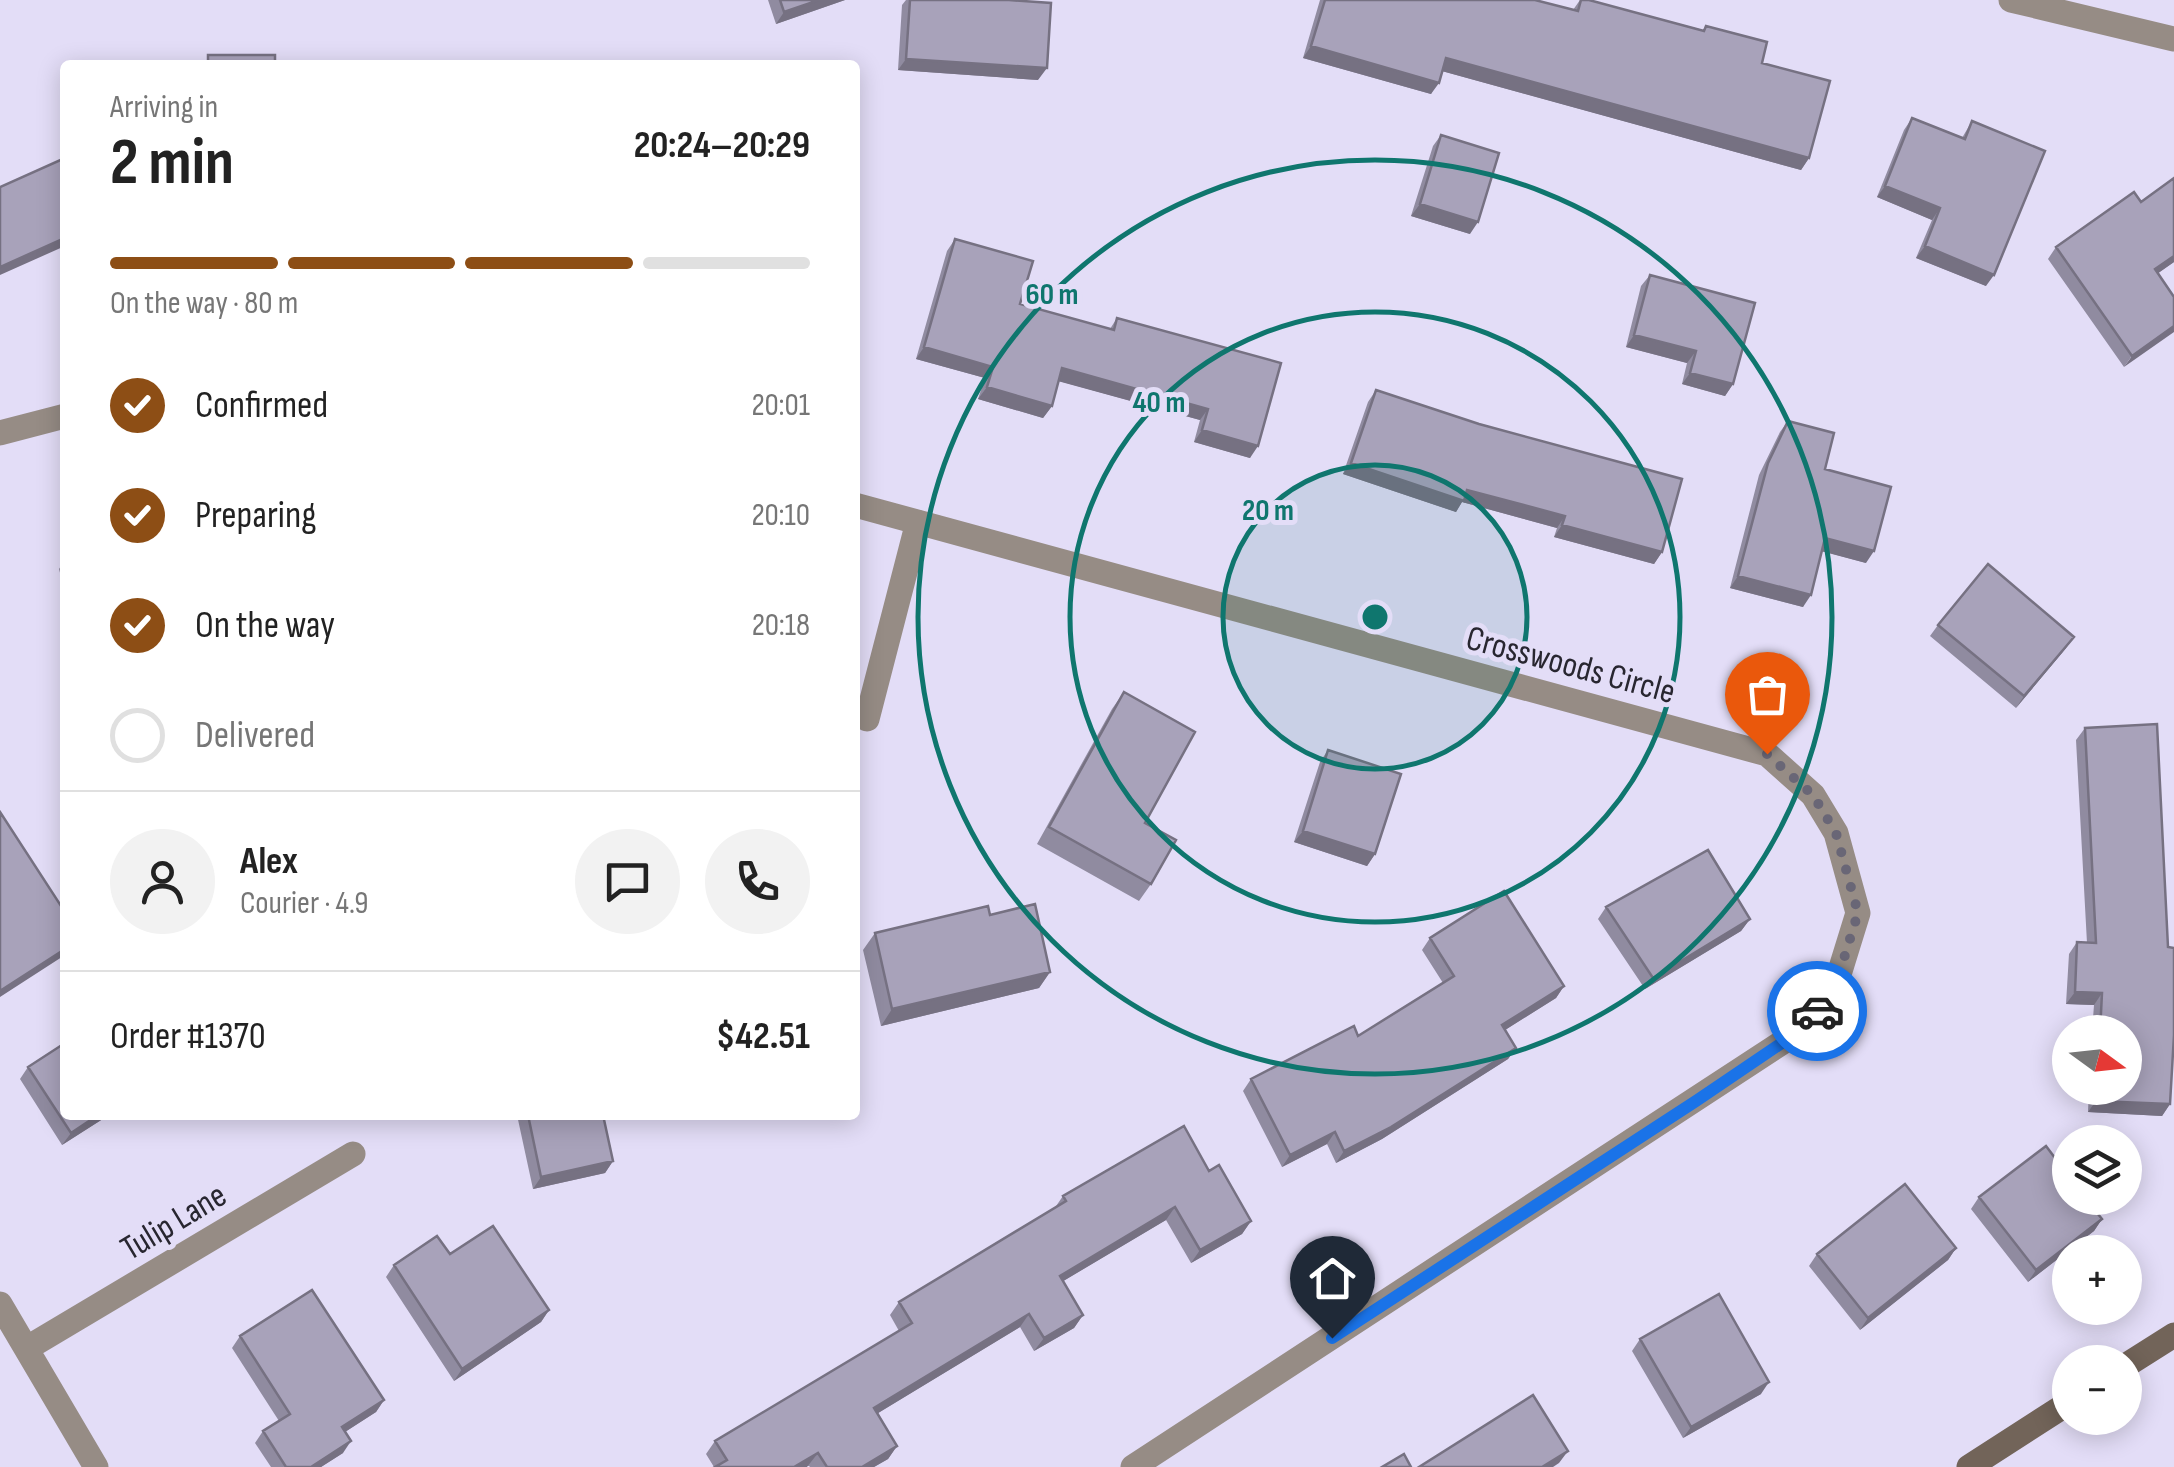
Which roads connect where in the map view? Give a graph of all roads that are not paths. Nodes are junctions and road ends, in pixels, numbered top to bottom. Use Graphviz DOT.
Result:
graph roads {
  1 [pos="2011,0"];
  2 [pos="2174,39"];
  3 [pos="60,417"];
  4 [pos="0,433"];
  5 [pos="860,506"];
  6 [pos="918,522"];
  7 [pos="867,719"];
  8 [pos="354,1154"];
  9 [pos="0,1304"];
  10 [pos="2174,1335"];
  11 [pos="29,1348"];
  12 [pos="2142,1355"];
  13 [pos="2052,1414"];
  14 [pos="96,1467"];
  15 [pos="1133,1467"];
  16 [pos="1969,1467"];
  1 -- 2 [label="street"];
  3 -- 4 [label="street"];
  5 -- 6 [label="street, Crosswoods Circle"];
  6 -- 7 [label="street"];
  6 -- 15 [label="street, Crosswoods Circle"];
  8 -- 11 [label="street, Tulip Lane"];
  9 -- 11 [label="street"];
  10 -- 12 [label="street"];
  11 -- 14 [label="street"];
  13 -- 16 [label="street"];
}
